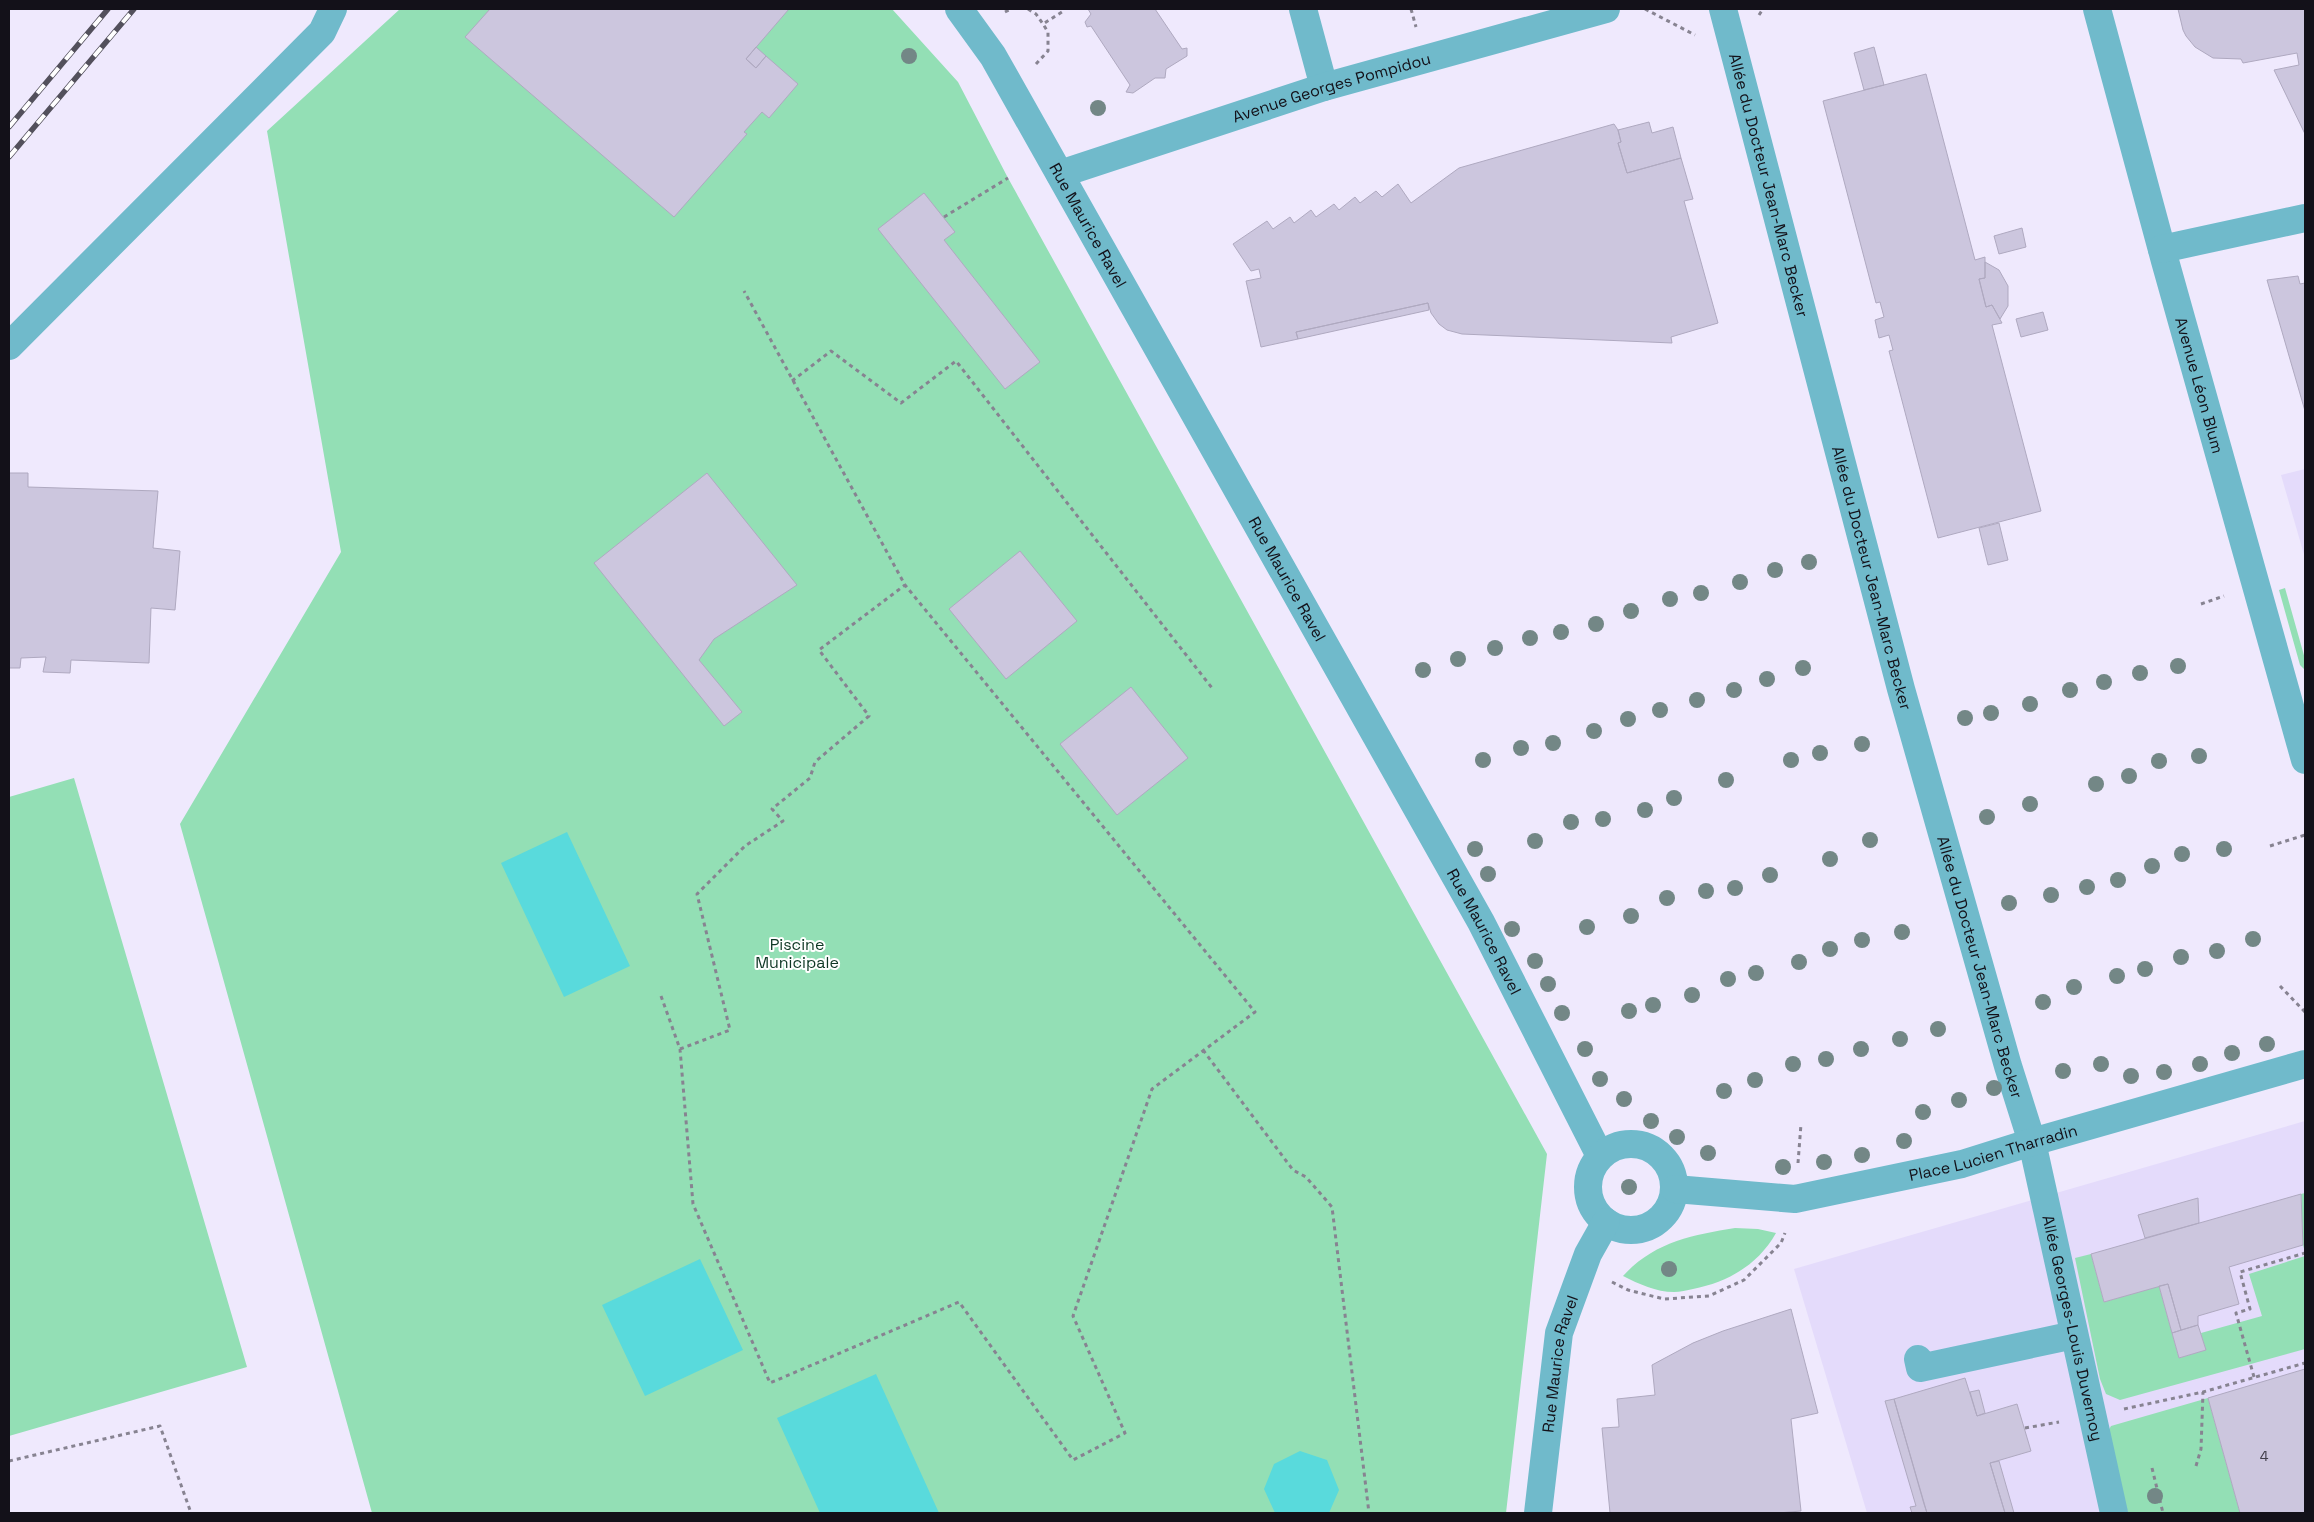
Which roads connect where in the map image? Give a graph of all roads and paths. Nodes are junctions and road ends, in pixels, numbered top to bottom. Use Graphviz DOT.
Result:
graph roads {
  1 [pos="333,9"];
  2 [pos="959,9"];
  3 [pos="1011,9"];
  4 [pos="1028,9"];
  5 [pos="1303,9"];
  6 [pos="1606,9"];
  7 [pos="1722,9"];
  8 [pos="2098,9"];
  9 [pos="1065,10"];
  10 [pos="1005,12"];
  11 [pos="1043,24"];
  12 [pos="1036,64"];
  13 [pos="1324,87"];
  14 [pos="1060,174"];
  15 [pos="1008,178"];
  16 [pos="944,217"];
  17 [pos="2305,218"];
  18 [pos="2162,249"];
  19 [pos="744,291"];
  20 [pos="9,346"];
  21 [pos="792,381"];
  22 [pos="904,585"];
  23 [pos="2218,598"];
  24 [pos="2201,604"];
  25 [pos="1212,688"];
  26 [pos="2305,760"];
  27 [pos="2305,835"];
  28 [pos="2270,846"];
  29 [pos="2280,986"];
  30 [pos="661,996"];
  31 [pos="2305,1012"];
  32 [pos="680,1049"];
  33 [pos="1203,1050"];
  34 [pos="2305,1064"];
  35 [pos="1802,1124"];
  36 [pos="2032,1142"];
  37 [pos="1600,1156"];
  38 [pos="1674,1189"];
  39 [pos="1795,1199"];
  40 [pos="1606,1222"];
  41 [pos="2305,1253"];
  42 [pos="1583,1268"];
  43 [pos="2074,1335"];
  44 [pos="1918,1359"];
  45 [pos="2305,1363"];
  46 [pos="2254,1377"];
  47 [pos="2203,1392"];
  48 [pos="2092,1416"];
  49 [pos="2025,1428"];
  50 [pos="9,1461"];
  51 [pos="2196,1466"];
  52 [pos="2152,1468"];
  53 [pos="192,1513"];
  54 [pos="1369,1513"];
  55 [pos="1538,1513"];
  56 [pos="2114,1513"];
  57 [pos="2163,1513"];
  1 -- 20 [label="street"];
  2 -- 14 [label="street, Rue Maurice Ravel"];
  3 -- 10 [label="path"];
  4 -- 11 [label="path"];
  5 -- 13 [label="street"];
  6 -- 13 [label="street, Avenue Georges Pompidou"];
  7 -- 36 [label="street, Allée du Docteur Jean-Marc Becker"];
  8 -- 18 [label="street, Avenue Léon Blum"];
  9 -- 11 [label="path"];
  11 -- 12 [label="path"];
  13 -- 14 [label="street, Avenue Georges Pompidou"];
  14 -- 37 [label="street, Rue Maurice Ravel"];
  15 -- 16 [label="path"];
  17 -- 18 [label="street"];
  18 -- 26 [label="street, Avenue Léon Blum"];
  19 -- 21 [label="path"];
  21 -- 22 [label="path"];
  21 -- 25 [label="path"];
  22 -- 32 [label="path"];
  22 -- 33 [label="path"];
  23 -- 24 [label="path"];
  27 -- 28 [label="path"];
  29 -- 31 [label="path"];
  30 -- 32 [label="path"];
  32 -- 33 [label="path"];
  33 -- 54 [label="path"];
  34 -- 36 [label="street, Place Lucien Tharradin"];
  35 -- 39 [label="path"];
  36 -- 39 [label="street, Place Lucien Tharradin"];
  36 -- 43 [label="street, Allée Georges-Louis Duvernoy"];
  37 -- 38 [label="street"];
  37 -- 40 [label="street"];
  38 -- 39 [label="street, Place Lucien Tharradin"];
  38 -- 40 [label="street"];
  39 -- 42 [label="path"];
  40 -- 42 [label="street, Rue Maurice Ravel"];
  41 -- 46 [label="path"];
  42 -- 55 [label="street, Rue Maurice Ravel"];
  43 -- 44 [label="street"];
  43 -- 48 [label="street, Allée Georges-Louis Duvernoy"];
  45 -- 46 [label="path"];
  46 -- 47 [label="path"];
  47 -- 48 [label="path"];
  47 -- 51 [label="path"];
  48 -- 49 [label="path"];
  48 -- 56 [label="street, Allée Georges-Louis Duvernoy"];
  50 -- 53 [label="path"];
  52 -- 57 [label="path"];
}
